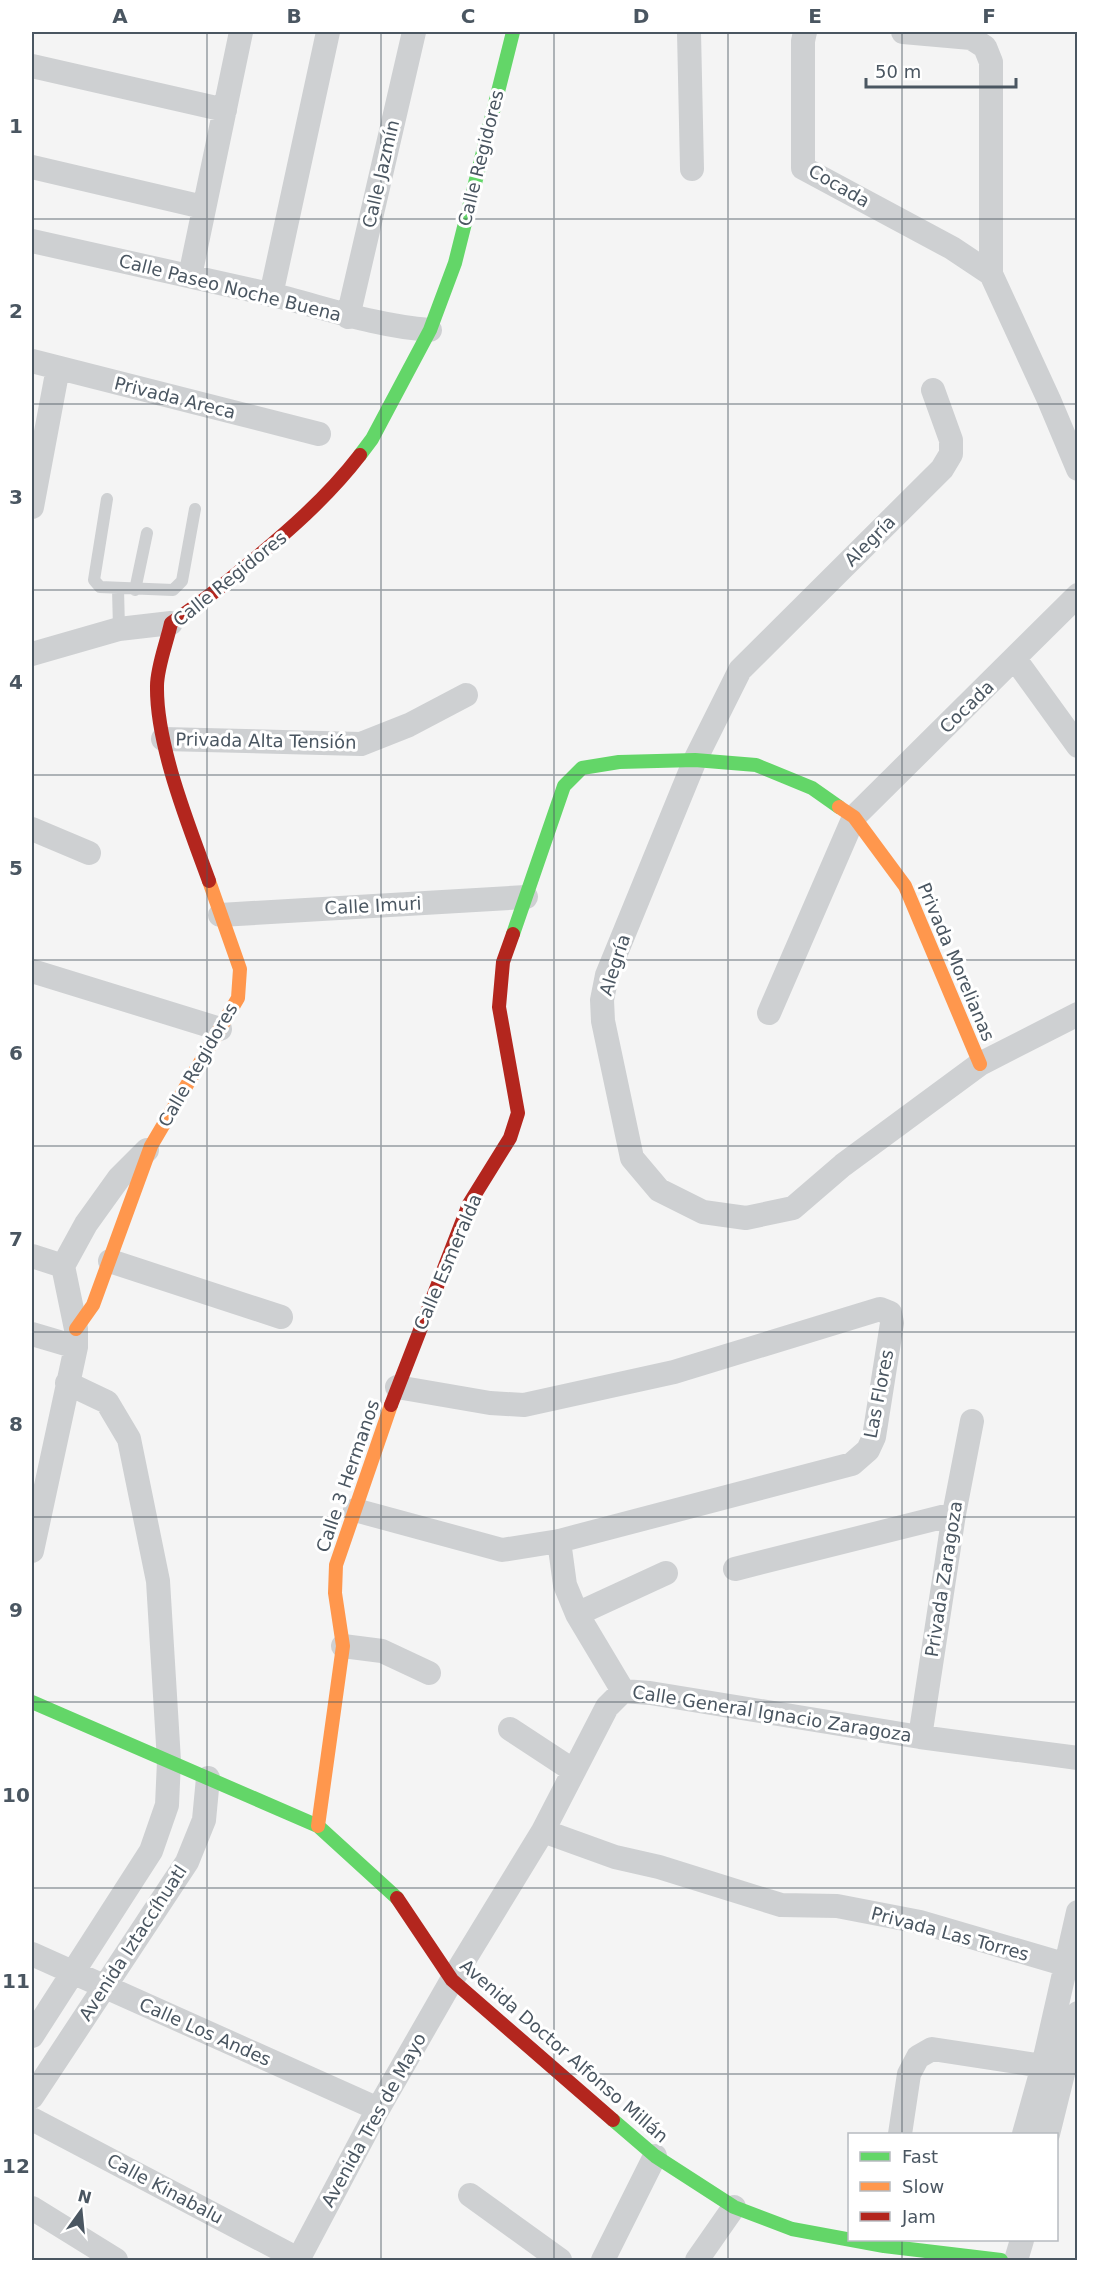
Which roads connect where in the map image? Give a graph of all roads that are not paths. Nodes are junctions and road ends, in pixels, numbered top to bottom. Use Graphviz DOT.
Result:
graph roads {
  1 [pos="236,32"];
  2 [pos="328,32"];
  3 [pos="414,32"];
  4 [pos="513,32"];
  5 [pos="689,32"];
  6 [pos="805,32"];
  7 [pos="903,32"];
  8 [pos="32,66"];
  9 [pos="225,110"];
  10 [pos="32,167"];
  11 [pos="692,169"];
  12 [pos="203,207"];
  13 [pos="32,241"];
  14 [pos="991,274"];
  15 [pos="190,276"];
  16 [pos="272,295"];
  17 [pos="348,317"];
  18 [pos="430,330"];
  19 [pos="32,361"];
  20 [pos="58,368"];
  21 [pos="933,390"];
  22 [pos="319,434"];
  23 [pos="36,456"];
  24 [pos="1077,469"];
  25 [pos="107,499"];
  26 [pos="32,507"];
  27 [pos="195,509"];
  28 [pos="147,533"];
  29 [pos="118,589"];
  30 [pos="135,590"];
  31 [pos="1077,595"];
  32 [pos="171,623"];
  33 [pos="119,629"];
  34 [pos="32,654"];
  35 [pos="1015,659"];
  36 [pos="466,695"];
  37 [pos="163,739"];
  38 [pos="1077,746"];
  39 [pos="695,760"];
  40 [pos="854,817"];
  41 [pos="32,829"];
  42 [pos="89,853"];
  43 [pos="526,897"];
  44 [pos="220,915"];
  45 [pos="32,971"];
  46 [pos="770,1012"];
  47 [pos="1077,1014"];
  48 [pos="220,1029"];
  49 [pos="980,1064"];
  50 [pos="151,1146"];
  51 [pos="32,1256"];
  52 [pos="110,1261"];
  53 [pos="63,1266"];
  54 [pos="281,1317"];
  55 [pos="32,1334"];
  56 [pos="76,1338"];
  57 [pos="68,1383"];
  58 [pos="397,1387"];
  59 [pos="972,1420"];
  60 [pos="355,1510"];
  61 [pos="954,1514"];
  62 [pos="559,1541"];
  63 [pos="32,1551"];
  64 [pos="735,1569"];
  65 [pos="666,1573"];
  66 [pos="577,1614"];
  67 [pos="343,1646"];
  68 [pos="429,1673"];
  69 [pos="623,1691"];
  70 [pos="32,1701"];
  71 [pos="510,1729"];
  72 [pos="920,1737"];
  73 [pos="1077,1758"];
  74 [pos="170,1761"];
  75 [pos="574,1771"];
  76 [pos="208,1778"];
  77 [pos="318,1826"];
  78 [pos="543,1831"];
  79 [pos="1077,1912"];
  80 [pos="32,1954"];
  81 [pos="1072,1966"];
  82 [pos="72,1972"];
  83 [pos="452,1980"];
  84 [pos="104,1987"];
  85 [pos="1077,2013"];
  86 [pos="32,2036"];
  87 [pos="1043,2066"];
  88 [pos="32,2097"];
  89 [pos="378,2109"];
  90 [pos="32,2119"];
  91 [pos="900,2133"];
  92 [pos="1024,2133"];
  93 [pos="1048,2133"];
  94 [pos="655,2156"];
  95 [pos="470,2195"];
  96 [pos="734,2207"];
  97 [pos="32,2208"];
  98 [pos="848,2238"];
  99 [pos="1022,2241"];
  100 [pos="884,2243"];
  101 [pos="995,2255"];
  102 [pos="116,2260"];
  103 [pos="299,2260"];
  104 [pos="560,2260"];
  105 [pos="603,2260"];
  106 [pos="697,2260"];
  107 [pos="1016,2260"];
  1 -- 9 [label="street"];
  2 -- 16 [label="street"];
  3 -- 17 [label="street, Calle Jazmín"];
  4 -- 18 [label="street, Calle Regidores"];
  5 -- 11 [label="street"];
  6 -- 14 [label="street, Cocada"];
  7 -- 14 [label="street"];
  8 -- 9 [label="street"];
  9 -- 12 [label="street"];
  10 -- 12 [label="street"];
  12 -- 15 [label="street"];
  13 -- 15 [label="street, Calle Paseo Noche Buena"];
  14 -- 24 [label="street"];
  15 -- 16 [label="street, Calle Paseo Noche Buena"];
  16 -- 17 [label="street, Calle Paseo Noche Buena"];
  17 -- 18 [label="street, Calle Paseo Noche Buena"];
  18 -- 32 [label="street, Calle Regidores"];
  19 -- 20 [label="street, Privada Areca"];
  20 -- 22 [label="street, Privada Areca"];
  20 -- 23 [label="street"];
  21 -- 39 [label="street, Alegría"];
  23 -- 26 [label="street"];
  25 -- 29 [label="lane"];
  27 -- 30 [label="lane"];
  28 -- 30 [label="lane"];
  29 -- 30 [label="lane"];
  29 -- 33 [label="lane"];
  31 -- 35 [label="street, Cocada"];
  32 -- 33 [label="street"];
  32 -- 37 [label="street, Calle Regidores"];
  33 -- 34 [label="street"];
  35 -- 38 [label="street"];
  35 -- 40 [label="street, Cocada"];
  36 -- 37 [label="street, Privada Alta Tensión"];
  37 -- 44 [label="street, Calle Regidores"];
  39 -- 40 [label="street, Privada Morelianas"];
  39 -- 43 [label="street, Calle Esmeralda"];
  39 -- 49 [label="street, Alegría"];
  40 -- 46 [label="street"];
  40 -- 49 [label="street, Privada Morelianas"];
  41 -- 42 [label="street"];
  43 -- 44 [label="street, Calle Imuri"];
  43 -- 58 [label="street, Calle Esmeralda"];
  44 -- 48 [label="street, Calle Regidores"];
  45 -- 48 [label="street"];
  47 -- 49 [label="street, Alegría"];
  48 -- 50 [label="street, Calle Regidores"];
  50 -- 52 [label="street, Calle Regidores"];
  50 -- 53 [label="street, Calle Regidores"];
  51 -- 53 [label="street"];
  52 -- 54 [label="street"];
  52 -- 56 [label="street, Calle Regidores"];
  53 -- 56 [label="street, Calle Regidores"];
  55 -- 56 [label="street"];
  56 -- 57 [label="street, Calle Regidores"];
  57 -- 63 [label="street, Calle Regidores"];
  57 -- 74 [label="street, Avenida Iztaccíhuatl"];
  58 -- 60 [label="street, Calle 3 Hermanos"];
  58 -- 62 [label="street, Las Flores"];
  59 -- 61 [label="street, Privada Zaragoza"];
  60 -- 62 [label="street, Las Flores"];
  60 -- 67 [label="street, Calle 3 Hermanos"];
  61 -- 64 [label="street"];
  61 -- 72 [label="street, Privada Zaragoza"];
  62 -- 66 [label="street"];
  65 -- 66 [label="street"];
  66 -- 69 [label="street"];
  67 -- 68 [label="street"];
  67 -- 77 [label="street, Calle 3 Hermanos"];
  69 -- 72 [label="street, Calle General Ignacio Zaragoza"];
  69 -- 75 [label="street, Calle General Ignacio Zaragoza"];
  70 -- 74 [label="street, Avenida Doctor Alfonso Millán"];
  71 -- 75 [label="street"];
  72 -- 73 [label="street, Calle General Ignacio Zaragoza"];
  74 -- 76 [label="street, Avenida Doctor Alfonso Millán"];
  74 -- 82 [label="street, Avenida Iztaccíhuatl"];
  75 -- 78 [label="street, Calle General Ignacio Zaragoza"];
  76 -- 77 [label="street, Avenida Doctor Alfonso Millán"];
  76 -- 84 [label="street, Avenida Iztaccíhuatl"];
  77 -- 83 [label="street, Avenida Doctor Alfonso Millán"];
  78 -- 81 [label="street, Privada Las Torres"];
  78 -- 83 [label="street, Calle General Ignacio Zaragoza"];
  79 -- 81 [label="street"];
  80 -- 82 [label="street, Calle Los Andes"];
  81 -- 87 [label="street"];
  82 -- 84 [label="street, Calle Los Andes"];
  82 -- 86 [label="street, Avenida Iztaccíhuatl"];
  83 -- 89 [label="street, Avenida Tres de Mayo"];
  83 -- 94 [label="street, Avenida Doctor Alfonso Millán"];
  84 -- 88 [label="street, Avenida Iztaccíhuatl"];
  84 -- 89 [label="street, Calle Los Andes"];
  85 -- 93 [label="street"];
  87 -- 91 [label="street"];
  87 -- 92 [label="street"];
  89 -- 103 [label="street, Avenida Tres de Mayo"];
  90 -- 103 [label="street, Calle Kinabalu"];
  94 -- 96 [label="street, Avenida Doctor Alfonso Millán"];
  94 -- 105 [label="street"];
  95 -- 104 [label="street"];
  96 -- 98 [label="street, Avenida Doctor Alfonso Millán"];
  96 -- 106 [label="street"];
  97 -- 102 [label="street"];
  99 -- 107 [label="street"];
  100 -- 101 [label="street, Avenida Doctor Alfonso Millán"];
}
